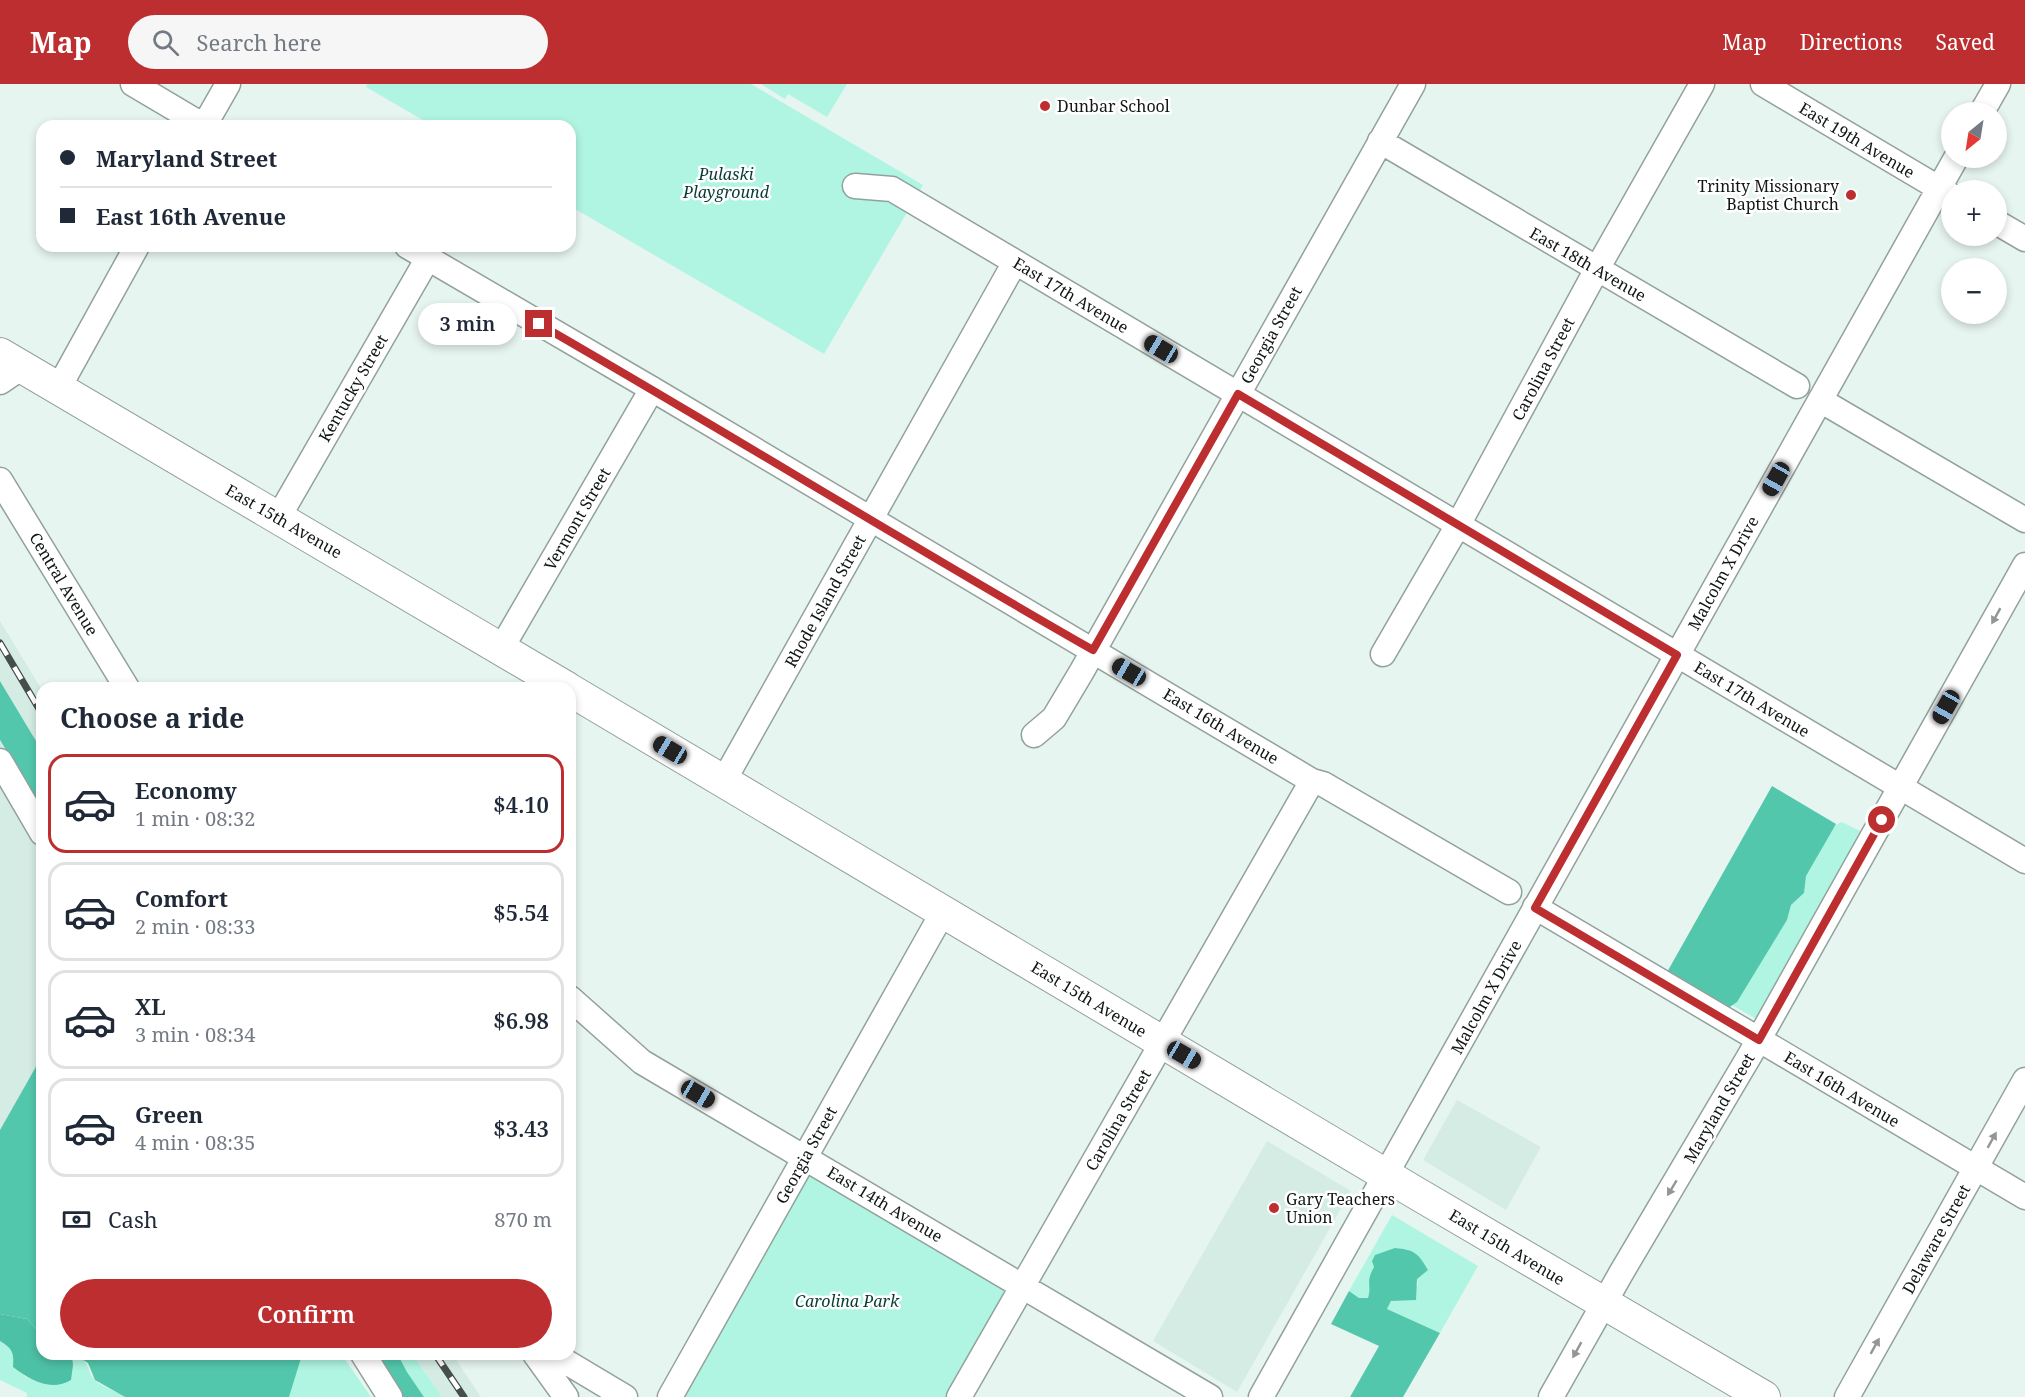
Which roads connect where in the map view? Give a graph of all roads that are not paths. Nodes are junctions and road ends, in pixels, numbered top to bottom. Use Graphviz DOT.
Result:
graph roads {
  1 [pos="133,84"];
  2 [pos="228,84"];
  3 [pos="1413,84"];
  4 [pos="1702,84"];
  5 [pos="1763,84"];
  6 [pos="1998,84"];
  7 [pos="1988,102"];
  8 [pos="194,120"];
  9 [pos="207,120"];
  10 [pos="1380,141"];
  11 [pos="855,186"];
  12 [pos="1941,190"];
  13 [pos="1941,199"];
  14 [pos="2007,228"];
  15 [pos="2025,239"];
  16 [pos="134,252"];
  17 [pos="418,252"];
  18 [pos="428,258"];
  19 [pos="1015,262"];
  20 [pos="1597,269"];
  21 [pos="7,368"];
  22 [pos="1797,386"];
  23 [pos="58,389"];
  24 [pos="652,389"];
  25 [pos="1238,394"];
  26 [pos="1820,400"];
  27 [pos="0,480"];
  28 [pos="278,518"];
  29 [pos="870,520"];
  30 [pos="2025,520"];
  31 [pos="1458,525"];
  32 [pos="2025,565"];
  33 [pos="501,649"];
  34 [pos="1093,650"];
  35 [pos="1383,654"];
  36 [pos="1677,655"];
  37 [pos="123,682"];
  38 [pos="557,682"];
  39 [pos="576,693"];
  40 [pos="1034,735"];
  41 [pos="0,761"];
  42 [pos="1312,781"];
  43 [pos="723,782"];
  44 [pos="1900,787"];
  45 [pos="36,823"];
  46 [pos="2025,861"];
  47 [pos="1509,892"];
  48 [pos="1535,908"];
  49 [pos="943,912"];
  50 [pos="576,1003"];
  51 [pos="1759,1040"];
  52 [pos="1163,1042"];
  53 [pos="2025,1080"];
  54 [pos="805,1157"];
  55 [pos="1976,1168"];
  56 [pos="1386,1175"];
  57 [pos="2025,1197"];
  58 [pos="1023,1286"];
  59 [pos="1604,1304"];
  60 [pos="367,1360"];
  61 [pos="539,1360"];
  62 [pos="563,1360"];
  63 [pos="390,1397"];
  64 [pos="566,1397"];
  65 [pos="625,1397"];
  66 [pos="670,1397"];
  67 [pos="959,1397"];
  68 [pos="1210,1397"];
  69 [pos="1262,1397"];
  70 [pos="1551,1397"];
  71 [pos="1764,1397"];
  72 [pos="1846,1397"];
  1 -- 8 [label="street"];
  2 -- 9 [label="street"];
  3 -- 10 [label="street, Georgia Street"];
  4 -- 20 [label="street, Carolina Street"];
  5 -- 12 [label="street, East 19th Avenue"];
  6 -- 7 [label="street"];
  10 -- 20 [label="street, East 18th Avenue"];
  10 -- 25 [label="street, Georgia Street"];
  11 -- 19 [label="street, East 17th Avenue"];
  13 -- 26 [label="street, Malcolm X Drive"];
  14 -- 15 [label="street"];
  16 -- 23 [label="street"];
  17 -- 18 [label="street, East 16th Avenue"];
  18 -- 24 [label="street, East 16th Avenue"];
  18 -- 28 [label="street, Kentucky Street"];
  19 -- 25 [label="street, East 17th Avenue"];
  19 -- 29 [label="street, Rhode Island Street"];
  20 -- 22 [label="street, East 18th Avenue"];
  20 -- 31 [label="street, Carolina Street"];
  21 -- 23 [label="main road, East 15th Avenue"];
  23 -- 28 [label="main road, East 15th Avenue"];
  24 -- 29 [label="street, East 16th Avenue"];
  24 -- 33 [label="street, Vermont Street"];
  25 -- 31 [label="street, East 17th Avenue"];
  25 -- 34 [label="street, Georgia Street"];
  26 -- 30 [label="street"];
  26 -- 36 [label="street, Malcolm X Drive"];
  27 -- 37 [label="street, Central Avenue"];
  28 -- 33 [label="main road, East 15th Avenue"];
  29 -- 34 [label="street, East 16th Avenue"];
  29 -- 43 [label="street, Rhode Island Street"];
  31 -- 35 [label="street, Carolina Street"];
  31 -- 36 [label="street, East 17th Avenue"];
  32 -- 44 [label="street, Maryland Street, one-way"];
  33 -- 38 [label="main road, East 15th Avenue"];
  34 -- 40 [label="street, Georgia Street"];
  34 -- 42 [label="street, East 16th Avenue"];
  36 -- 44 [label="street, East 17th Avenue"];
  36 -- 48 [label="street, Malcolm X Drive"];
  39 -- 43 [label="main road, East 15th Avenue"];
  41 -- 45 [label="street"];
  42 -- 47 [label="street, East 16th Avenue"];
  42 -- 52 [label="street, Carolina Street"];
  43 -- 49 [label="main road, East 15th Avenue"];
  44 -- 46 [label="street, East 17th Avenue"];
  44 -- 51 [label="street, Maryland Street"];
  48 -- 51 [label="street, East 16th Avenue"];
  48 -- 56 [label="street, Malcolm X Drive"];
  49 -- 52 [label="main road, East 15th Avenue"];
  49 -- 54 [label="street, Georgia Street"];
  50 -- 54 [label="street, East 14th Avenue"];
  51 -- 55 [label="street, East 16th Avenue"];
  51 -- 59 [label="street, Maryland Street, one-way"];
  52 -- 56 [label="main road, East 15th Avenue"];
  52 -- 58 [label="street, Carolina Street"];
  55 -- 53 [label="street, Delaware Street, one-way"];
  54 -- 58 [label="street, East 14th Avenue"];
  54 -- 66 [label="street, Georgia Street"];
  55 -- 57 [label="street, East 16th Avenue"];
  72 -- 55 [label="street, Delaware Street, one-way"];
  56 -- 59 [label="main road, East 15th Avenue"];
  56 -- 69 [label="street, Malcolm X Drive"];
  58 -- 67 [label="street, Carolina Street"];
  58 -- 68 [label="street, East 14th Avenue"];
  59 -- 70 [label="street, Maryland Street, one-way"];
  59 -- 71 [label="main road, East 15th Avenue"];
  60 -- 63 [label="street"];
  61 -- 64 [label="street"];
  62 -- 65 [label="street"];
}
